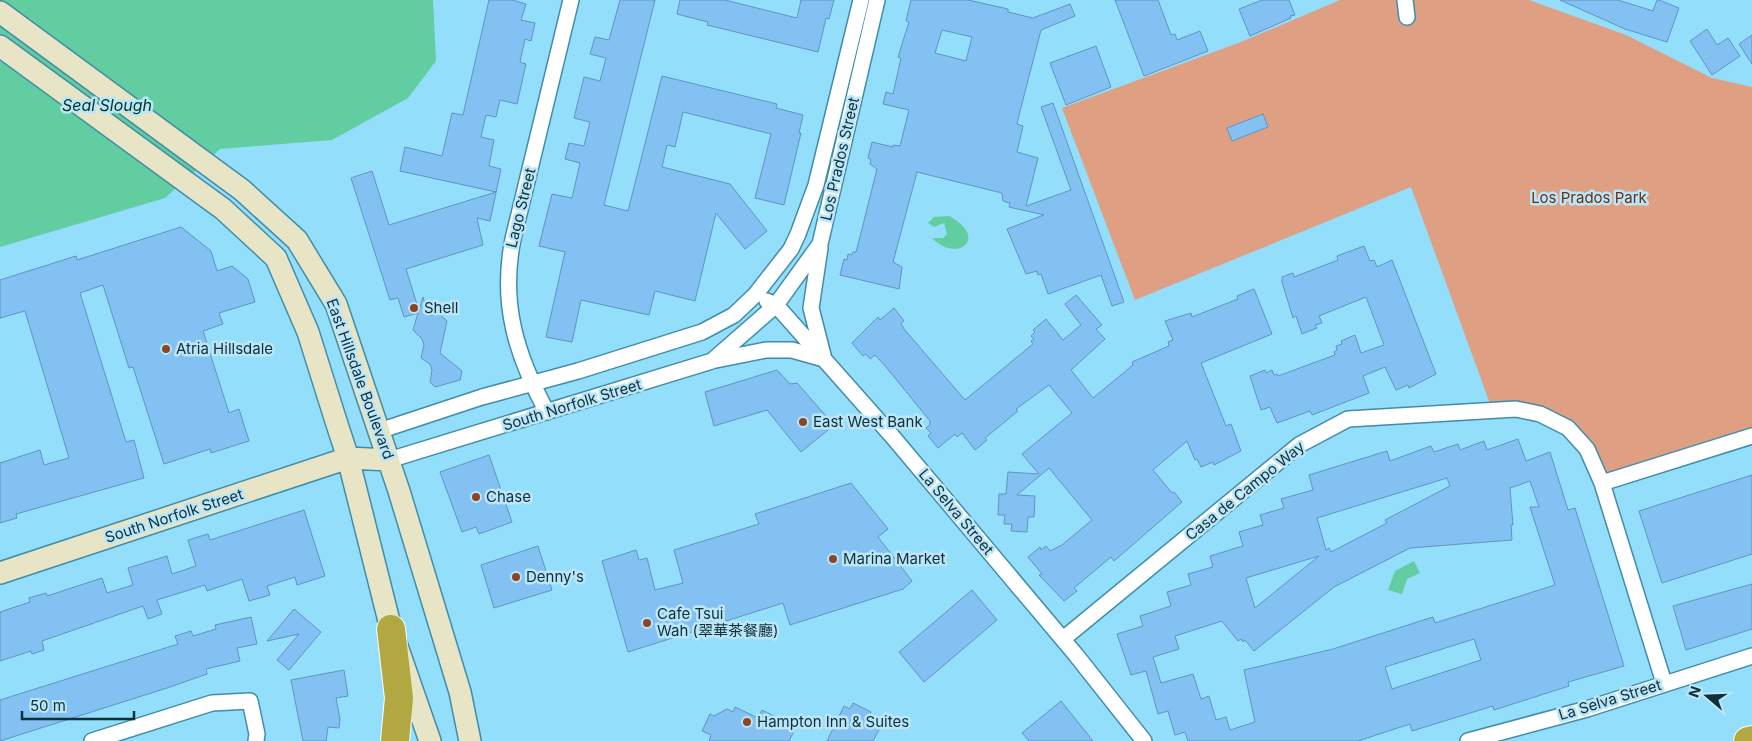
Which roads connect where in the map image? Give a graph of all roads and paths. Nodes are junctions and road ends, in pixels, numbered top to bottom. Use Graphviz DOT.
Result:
graph roads {
  1 [pos="571,0"];
  2 [pos="861,0"];
  3 [pos="877,0"];
  4 [pos="1406,0"];
  5 [pos="0,12"];
  6 [pos="1407,17"];
  7 [pos="0,46"];
  8 [pos="820,244"];
  9 [pos="755,295"];
  10 [pos="776,305"];
  11 [pos="824,359"];
  12 [pos="712,361"];
  13 [pos="531,382"];
  14 [pos="547,412"];
  15 [pos="379,431"];
  16 [pos="1752,436"];
  17 [pos="348,458"];
  18 [pos="389,460"];
  19 [pos="1602,483"];
  20 [pos="0,574"];
  21 [pos="391,629"];
  22 [pos="1063,639"];
  23 [pos="1752,656"];
  24 [pos="1664,684"];
  25 [pos="1752,740"];
  26 [pos="92,741"];
  27 [pos="256,741"];
  28 [pos="395,741"];
  29 [pos="430,741"];
  30 [pos="470,741"];
  31 [pos="1144,741"];
  32 [pos="1468,741"];
  33 [pos="1748,741"];
  1 -- 13 [label="street, Lago Street"];
  2 -- 9 [label="street, Los Prados Street"];
  3 -- 8 [label="street, Los Prados Street"];
  4 -- 6 [label="street"];
  5 -- 15 [label="main road, East Hillsdale Boulevard"];
  7 -- 17 [label="main road"];
  8 -- 10 [label="street, Los Prados Street"];
  8 -- 11 [label="street"];
  9 -- 10 [label="street, La Selva Street"];
  9 -- 13 [label="street, South Norfolk Street"];
  10 -- 11 [label="street, La Selva Street"];
  10 -- 12 [label="street, South Norfolk Street"];
  11 -- 12 [label="street"];
  11 -- 22 [label="street, La Selva Street"];
  12 -- 14 [label="street, South Norfolk Street"];
  13 -- 14 [label="street, Lago Street"];
  13 -- 15 [label="street, South Norfolk Street"];
  14 -- 18 [label="street, South Norfolk Street"];
  15 -- 17 [label="main road, South Norfolk Street"];
  15 -- 18 [label="main road, East Hillsdale Boulevard"];
  16 -- 19 [label="street"];
  17 -- 18 [label="main road, South Norfolk Street"];
  17 -- 20 [label="main road, South Norfolk Street"];
  17 -- 21 [label="main road"];
  18 -- 30 [label="main road, East Hillsdale Boulevard"];
  19 -- 22 [label="street, Casa de Campo Way"];
  19 -- 24 [label="street, Casa de Campo Way"];
  21 -- 28 [label="highway"];
  21 -- 29 [label="main road"];
  22 -- 31 [label="street, La Selva Street"];
  23 -- 24 [label="street, La Selva Street"];
  24 -- 32 [label="street, La Selva Street"];
  25 -- 33 [label="highway"];
  26 -- 27 [label="street"];
}
